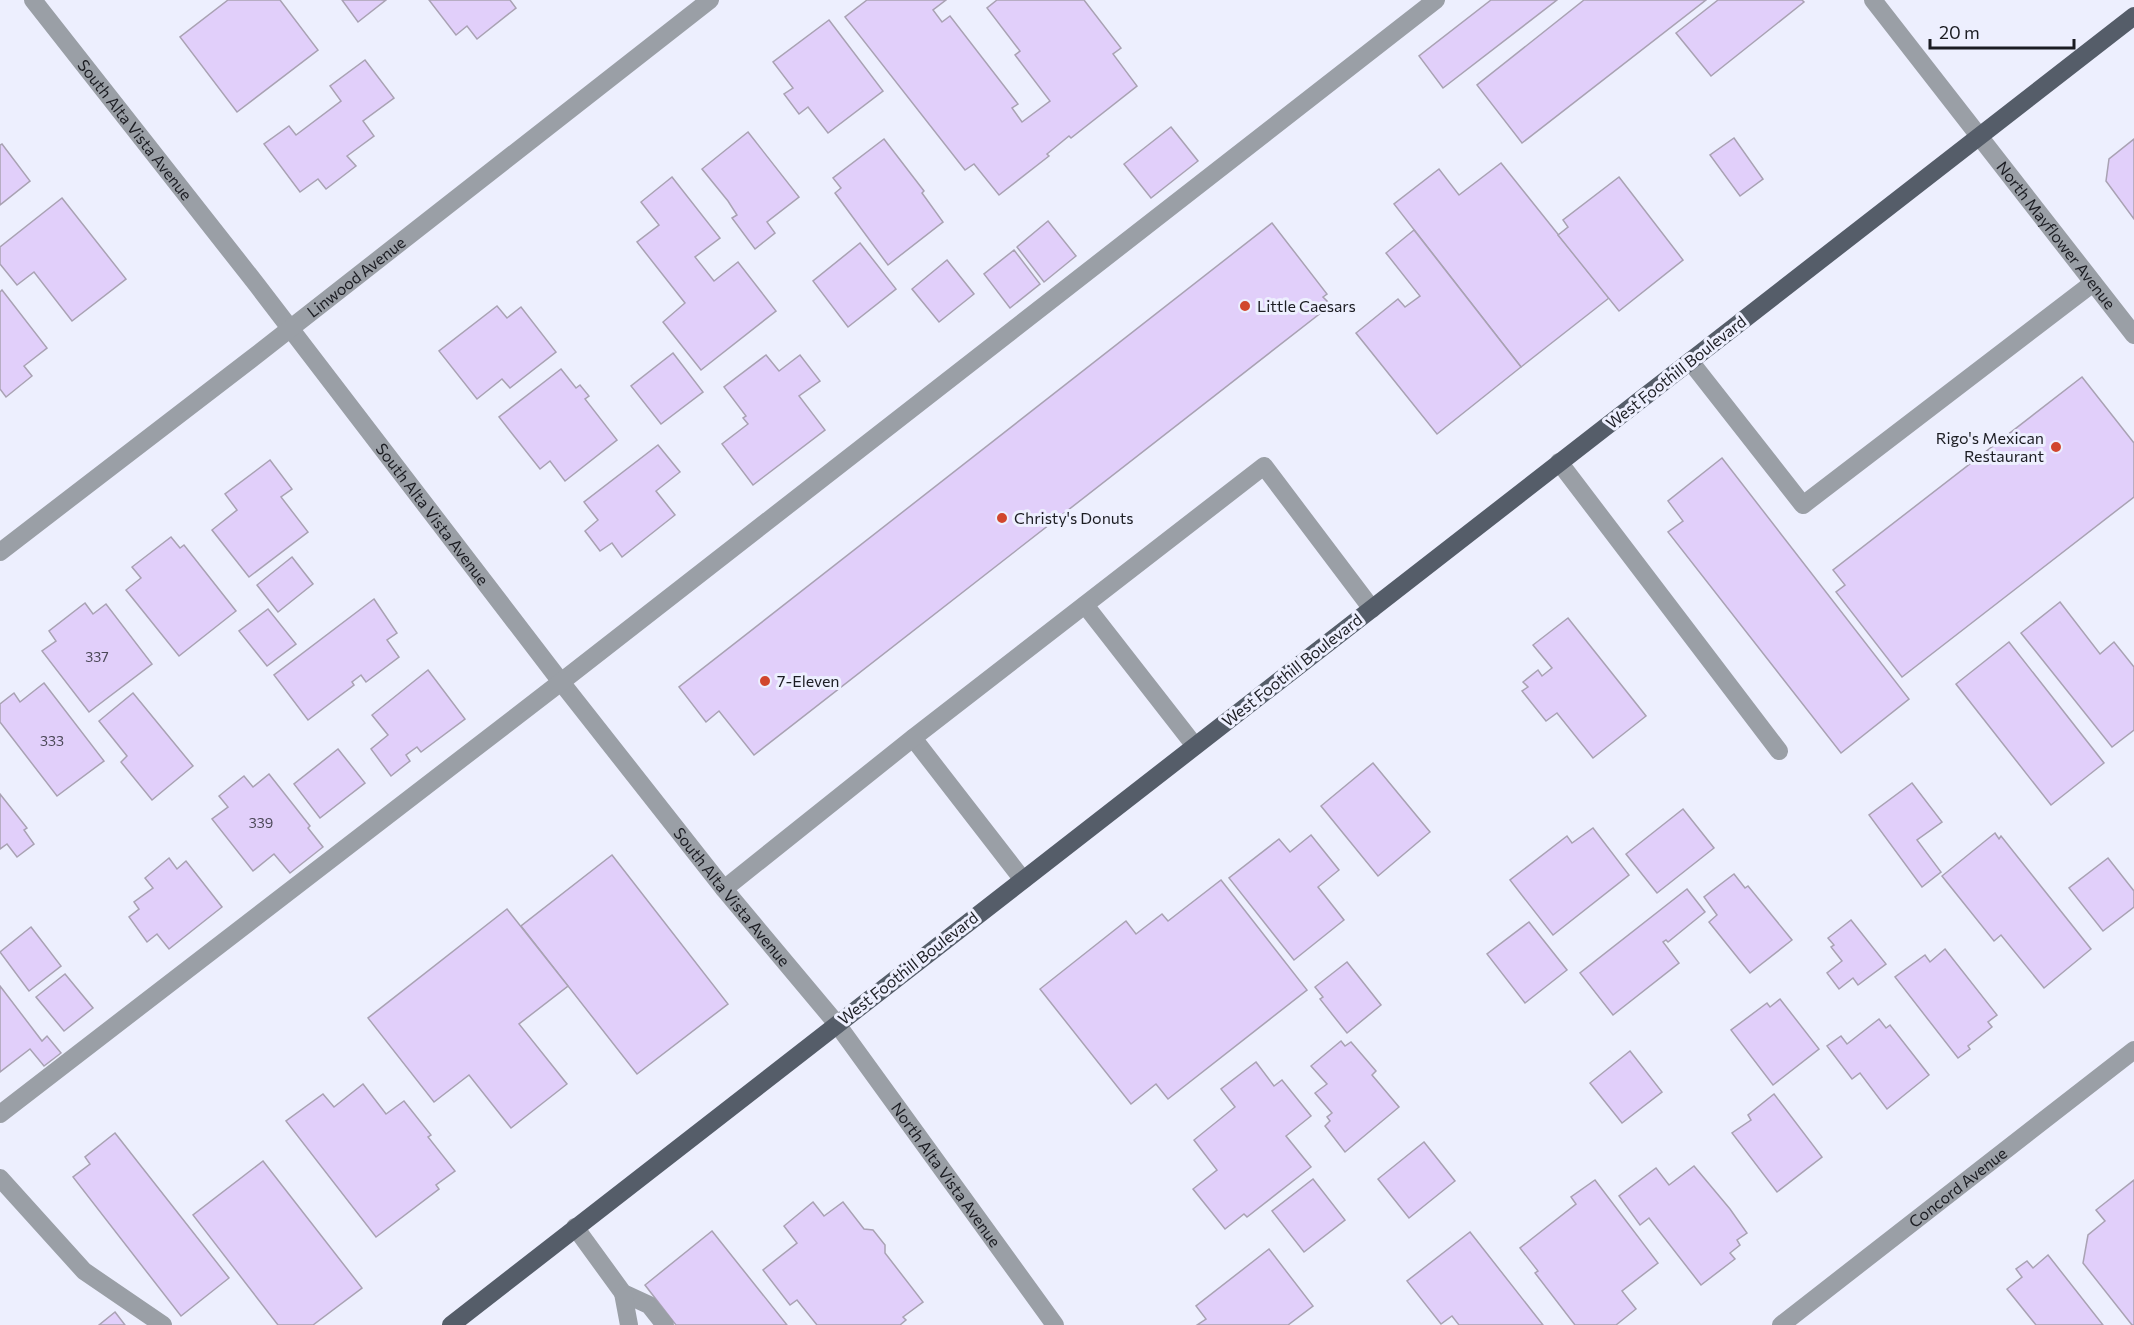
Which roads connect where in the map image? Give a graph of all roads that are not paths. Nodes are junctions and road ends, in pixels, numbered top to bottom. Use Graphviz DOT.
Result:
graph roads {
  1 [pos="33,0"];
  2 [pos="710,0"];
  3 [pos="1436,0"];
  4 [pos="1873,0"];
  5 [pos="2134,16"];
  6 [pos="1979,137"];
  7 [pos="2093,283"];
  8 [pos="290,329"];
  9 [pos="2134,335"];
  10 [pos="1690,361"];
  11 [pos="1560,462"];
  12 [pos="0,552"];
  13 [pos="1085,605"];
  14 [pos="1372,609"];
  15 [pos="561,682"];
  16 [pos="913,738"];
  17 [pos="1195,746"];
  18 [pos="1779,751"];
  19 [pos="1023,880"];
  20 [pos="724,889"];
  21 [pos="837,1024"];
  22 [pos="2134,1050"];
  23 [pos="0,1114"];
  24 [pos="0,1178"];
  25 [pos="575,1227"];
  26 [pos="623,1293"];
  27 [pos="163,1325"];
  28 [pos="451,1325"];
  29 [pos="629,1325"];
  30 [pos="665,1325"];
  31 [pos="1055,1325"];
  32 [pos="1781,1325"];
  1 -- 8 [label="street, South Alta Vista Avenue"];
  2 -- 8 [label="street, Linwood Avenue"];
  3 -- 15 [label="street"];
  4 -- 6 [label="street, North Mayflower Avenue"];
  5 -- 6 [label="main road, West Foothill Boulevard"];
  6 -- 7 [label="street, North Mayflower Avenue"];
  6 -- 10 [label="main road, West Foothill Boulevard"];
  7 -- 9 [label="street, North Mayflower Avenue"];
  7 -- 10 [label="street"];
  8 -- 12 [label="street, Linwood Avenue"];
  8 -- 15 [label="street, South Alta Vista Avenue"];
  10 -- 11 [label="main road, West Foothill Boulevard"];
  11 -- 14 [label="main road, West Foothill Boulevard"];
  11 -- 18 [label="street"];
  13 -- 14 [label="street"];
  13 -- 16 [label="street"];
  13 -- 17 [label="street"];
  14 -- 17 [label="main road, West Foothill Boulevard"];
  15 -- 20 [label="street, South Alta Vista Avenue"];
  15 -- 23 [label="street"];
  16 -- 19 [label="street"];
  16 -- 20 [label="street"];
  17 -- 19 [label="main road, West Foothill Boulevard"];
  19 -- 21 [label="main road, West Foothill Boulevard"];
  20 -- 21 [label="street, South Alta Vista Avenue"];
  21 -- 25 [label="main road, West Foothill Boulevard"];
  21 -- 31 [label="street, North Alta Vista Avenue"];
  22 -- 32 [label="street, Concord Avenue"];
  24 -- 27 [label="street"];
  25 -- 26 [label="street"];
  25 -- 28 [label="main road, West Foothill Boulevard"];
  26 -- 29 [label="street"];
  26 -- 30 [label="street"];
}
